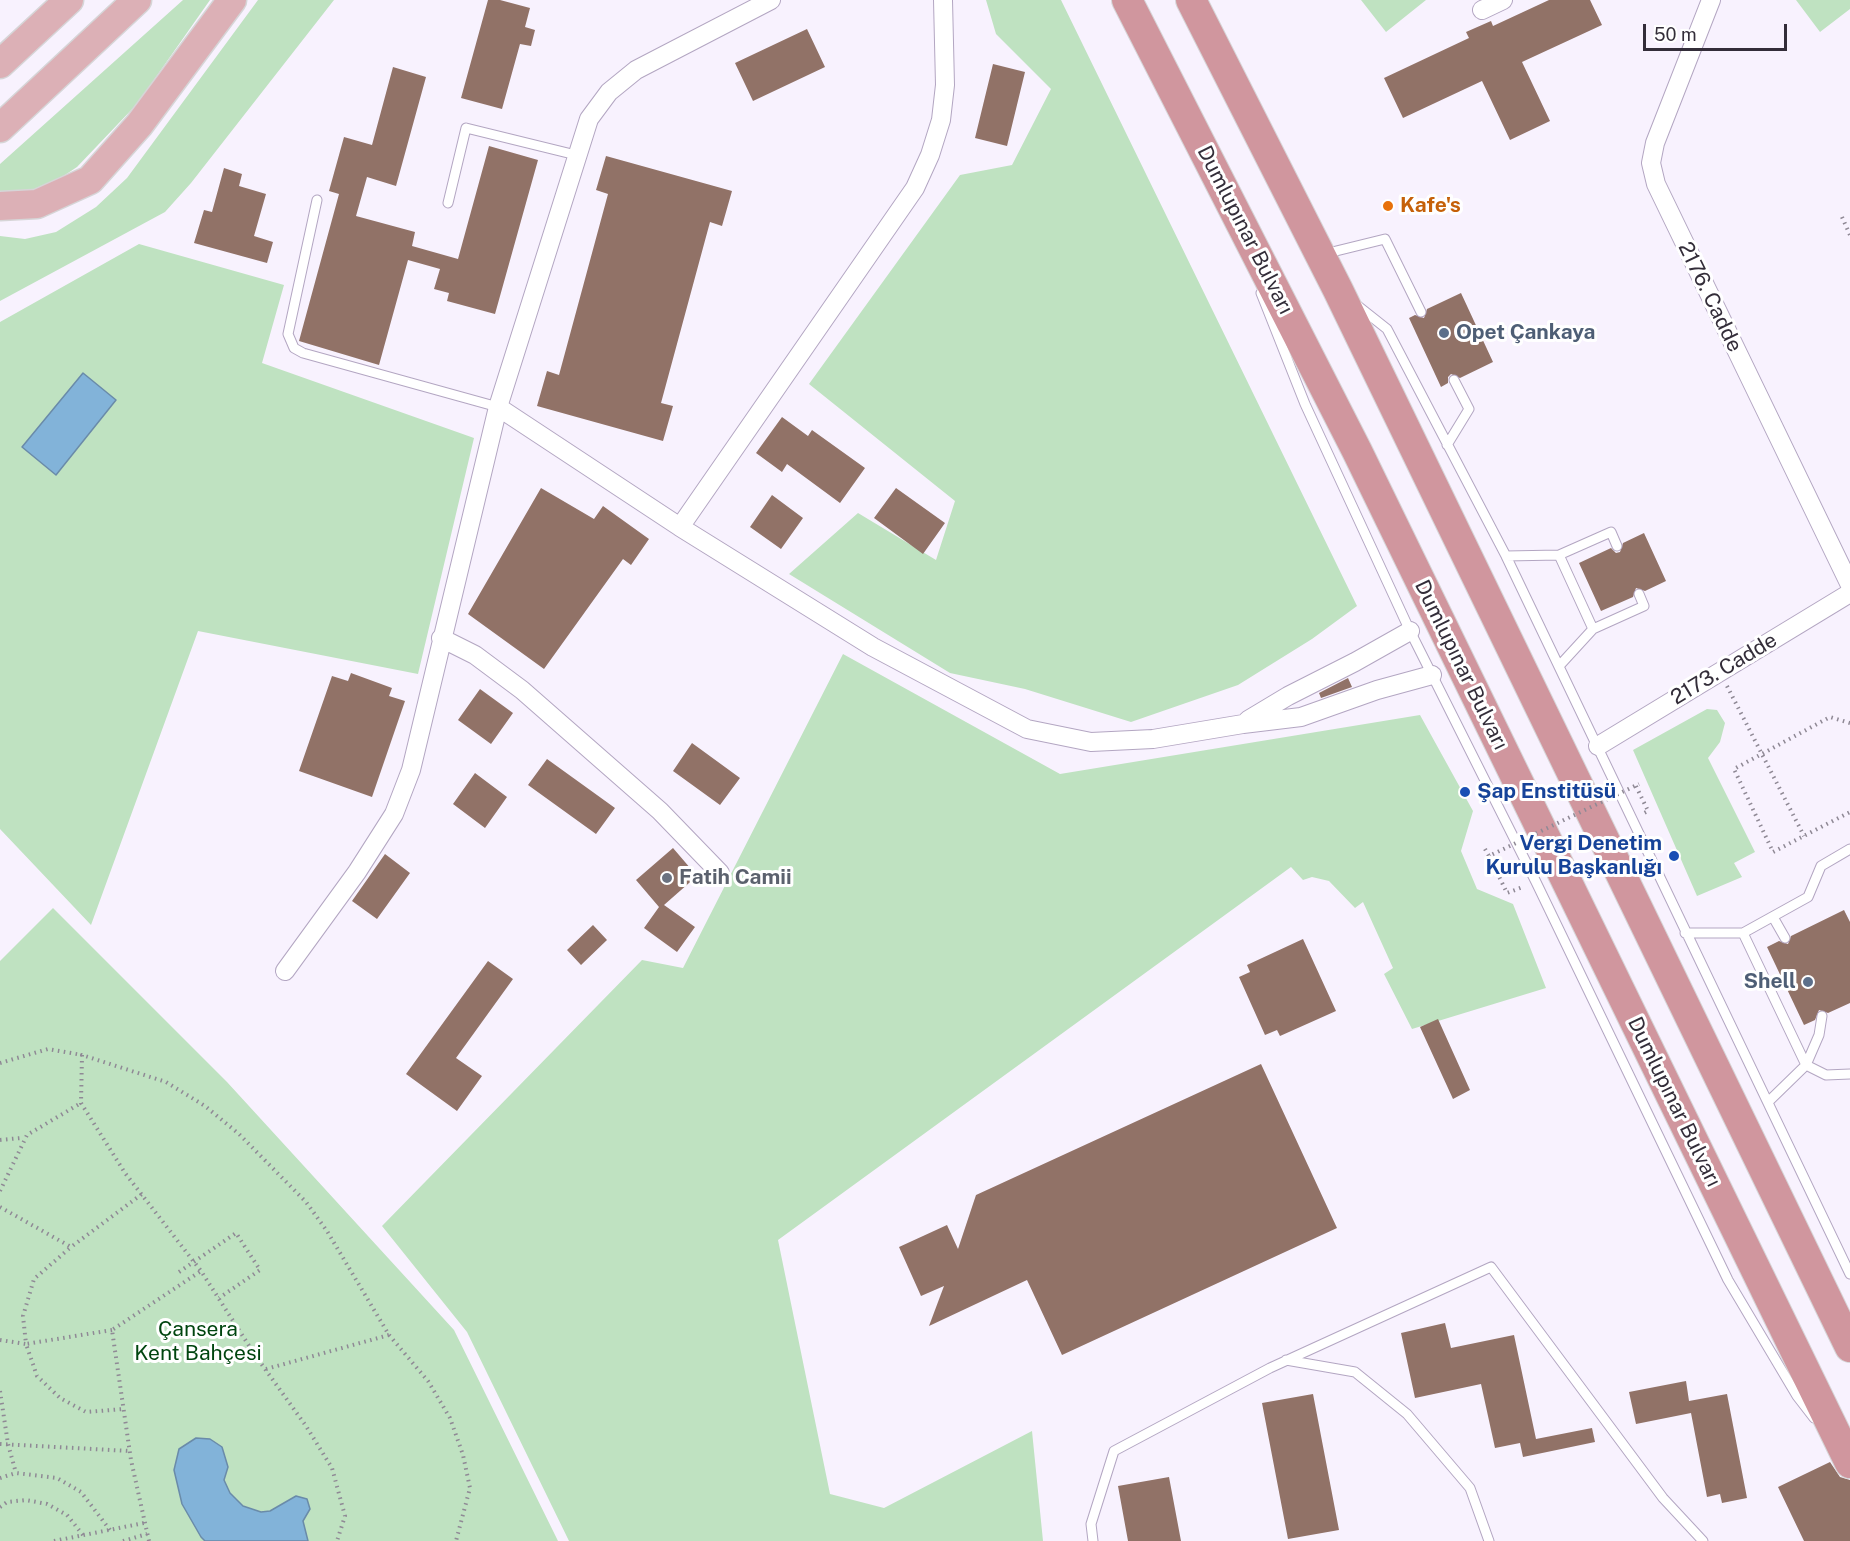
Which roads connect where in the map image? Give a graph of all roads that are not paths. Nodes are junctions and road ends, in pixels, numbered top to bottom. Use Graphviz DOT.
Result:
graph roads {
  1 [pos="69,0"];
  2 [pos="137,0"];
  3 [pos="232,0"];
  4 [pos="771,0"];
  5 [pos="943,0"];
  6 [pos="1127,0"];
  7 [pos="1191,0"];
  8 [pos="1214,0"];
  9 [pos="1503,0"];
  10 [pos="1711,0"];
  11 [pos="1482,10"];
  12 [pos="0,64"];
  13 [pos="0,128"];
  14 [pos="1256,133"];
  15 [pos="576,155"];
  16 [pos="317,200"];
  17 [pos="448,203"];
  18 [pos="0,206"];
  19 [pos="1234,207"];
  20 [pos="1320,255"];
  21 [pos="1255,273"];
  22 [pos="1258,284"];
  23 [pos="1338,290"];
  24 [pos="1421,312"];
  25 [pos="1454,380"];
  26 [pos="498,407"];
  27 [pos="1447,445"];
  28 [pos="680,527"];
  29 [pos="1617,546"];
  30 [pos="1559,555"];
  31 [pos="1506,556"];
  32 [pos="1850,585"];
  33 [pos="1850,593"];
  34 [pos="1639,594"];
  35 [pos="1593,629"];
  36 [pos="1410,631"];
  37 [pos="441,638"];
  38 [pos="1560,665"];
  39 [pos="1431,675"];
  40 [pos="1243,724"];
  41 [pos="1598,746"];
  42 [pos="1850,849"];
  43 [pos="720,873"];
  44 [pos="1773,917"];
  45 [pos="1685,933"];
  46 [pos="1743,933"];
  47 [pos="1785,938"];
  48 [pos="285,971"];
  49 [pos="1822,1016"];
  50 [pos="1806,1065"];
  51 [pos="1850,1074"];
  52 [pos="1768,1102"];
  53 [pos="1850,1274"];
  54 [pos="1850,1347"];
  55 [pos="1286,1360"];
  56 [pos="1817,1423"];
  57 [pos="1824,1431"];
  58 [pos="1850,1465"];
  59 [pos="1093,1541"];
  60 [pos="1489,1541"];
  61 [pos="1703,1541"];
  1 -- 12 [label="main road"];
  2 -- 13 [label="main road"];
  3 -- 18 [label="main road"];
  4 -- 15 [label="street"];
  5 -- 28 [label="street"];
  6 -- 19 [label="highway, Dumlupınar Bulvarı"];
  7 -- 14 [label="highway"];
  8 -- 14 [label="highway"];
  9 -- 11 [label="street"];
  10 -- 32 [label="street, 2176. Cadde"];
  14 -- 20 [label="highway"];
  15 -- 17 [label="lane"];
  15 -- 26 [label="street"];
  16 -- 26 [label="lane"];
  19 -- 21 [label="lane"];
  19 -- 58 [label="highway, Dumlupınar Bulvarı"];
  20 -- 23 [label="highway"];
  20 -- 24 [label="lane"];
  22 -- 36 [label="lane"];
  23 -- 27 [label="lane"];
  23 -- 54 [label="highway"];
  25 -- 27 [label="lane"];
  26 -- 28 [label="street"];
  26 -- 37 [label="street"];
  27 -- 31 [label="lane"];
  28 -- 40 [label="street"];
  29 -- 30 [label="lane"];
  30 -- 31 [label="lane"];
  30 -- 35 [label="lane"];
  31 -- 38 [label="lane"];
  33 -- 41 [label="street, 2173. Cadde"];
  34 -- 35 [label="lane"];
  35 -- 38 [label="lane"];
  36 -- 39 [label="lane"];
  36 -- 40 [label="street"];
  37 -- 43 [label="street"];
  37 -- 48 [label="street"];
  38 -- 41 [label="lane"];
  39 -- 40 [label="street"];
  39 -- 56 [label="lane"];
  41 -- 45 [label="lane"];
  42 -- 44 [label="lane"];
  44 -- 46 [label="lane"];
  44 -- 47 [label="lane"];
  45 -- 46 [label="lane"];
  45 -- 52 [label="lane"];
  46 -- 50 [label="lane"];
  49 -- 50 [label="lane"];
  50 -- 51 [label="lane"];
  50 -- 52 [label="lane"];
  52 -- 53 [label="lane"];
  55 -- 59 [label="lane"];
  55 -- 60 [label="lane"];
  55 -- 61 [label="lane"];
  57 -- 58 [label="lane"];
}
